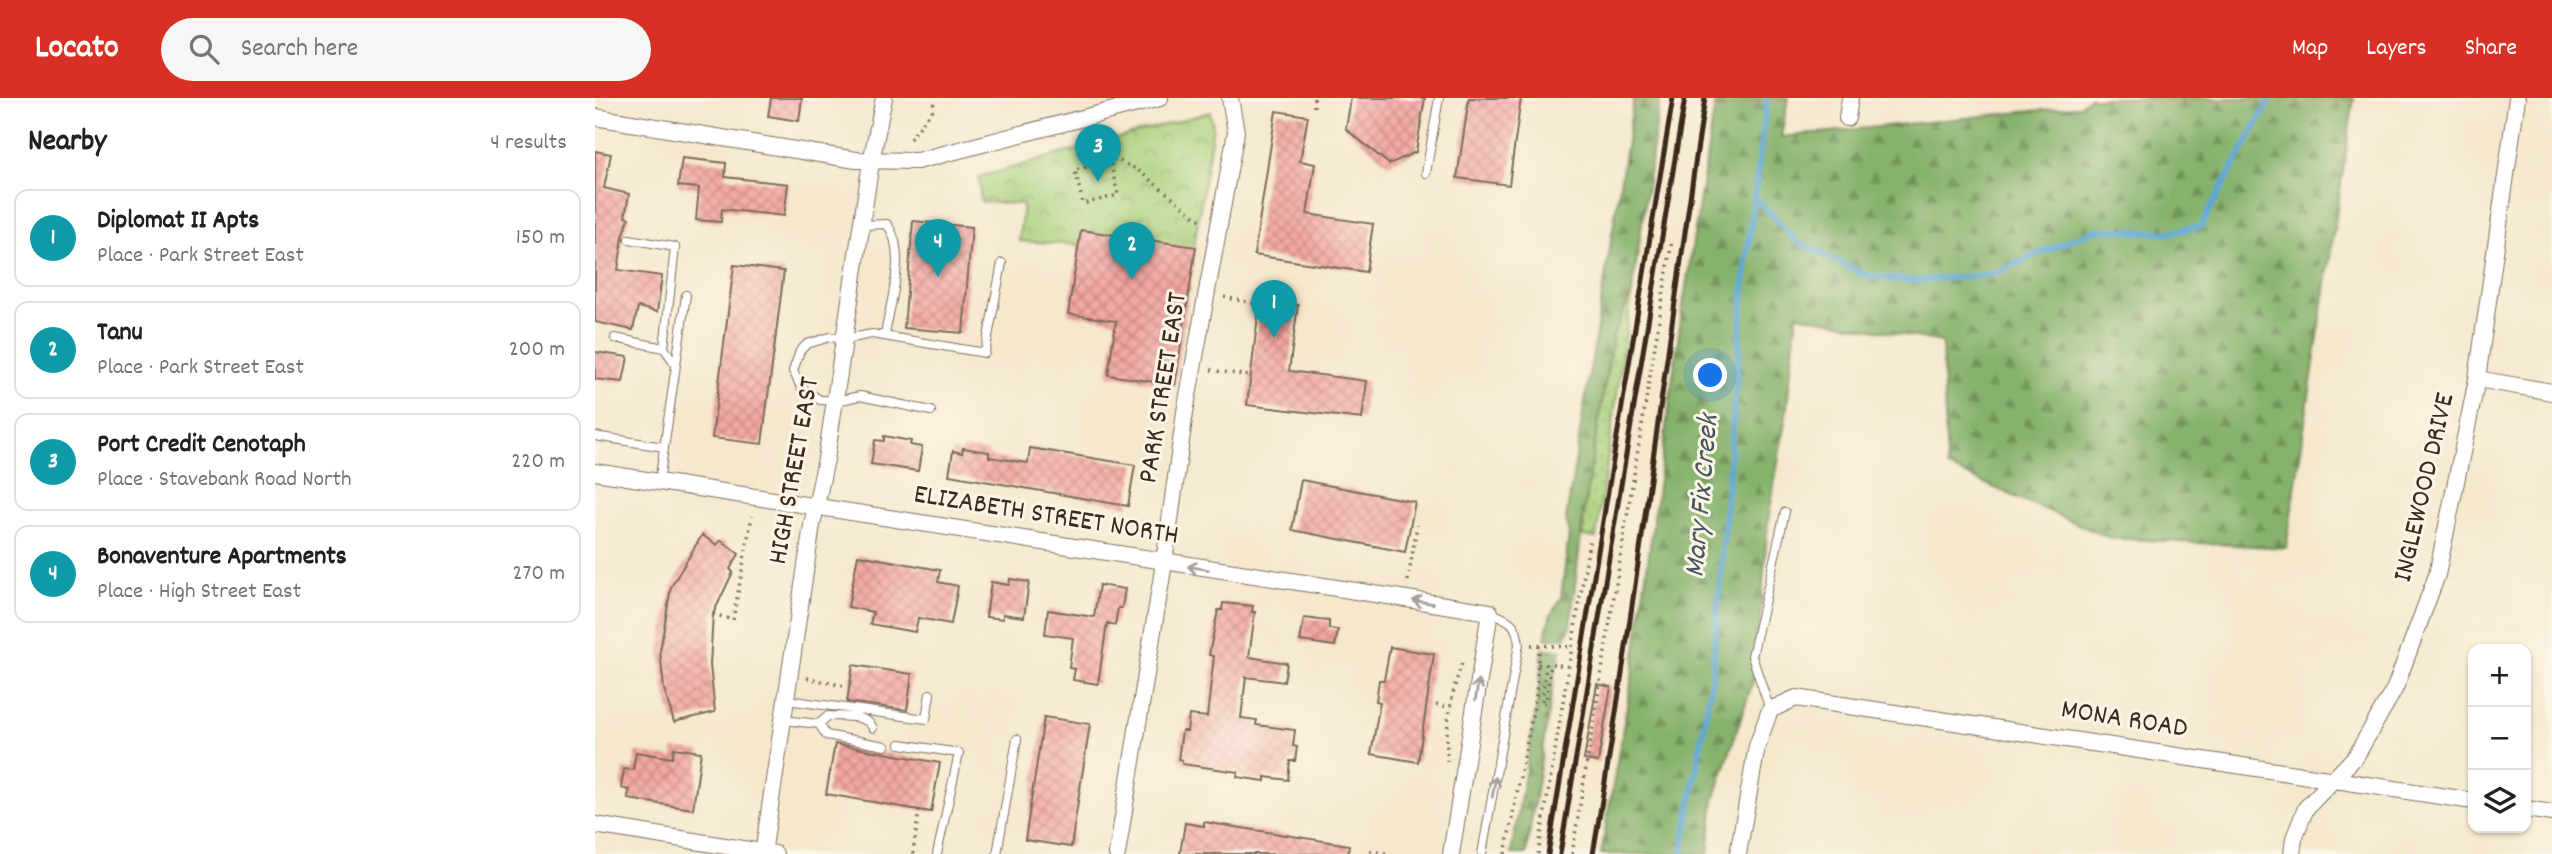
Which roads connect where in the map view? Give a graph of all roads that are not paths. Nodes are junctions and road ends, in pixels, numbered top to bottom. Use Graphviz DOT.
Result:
graph roads {
  1 [pos="884,98"];
  2 [pos="1160,98"];
  3 [pos="1230,98"];
  4 [pos="1439,98"];
  5 [pos="1850,98"];
  6 [pos="2517,98"];
  7 [pos="595,117"];
  8 [pos="1847,118"];
  9 [pos="871,162"];
  10 [pos="1426,173"];
  11 [pos="864,225"];
  12 [pos="629,239"];
  13 [pos="1002,263"];
  14 [pos="686,295"];
  15 [pos="885,335"];
  16 [pos="615,338"];
  17 [pos="846,338"];
  18 [pos="664,348"];
  19 [pos="675,365"];
  20 [pos="2477,379"];
  21 [pos="2552,392"];
  22 [pos="836,401"];
  23 [pos="930,411"];
  24 [pos="595,436"];
  25 [pos="664,447"];
  26 [pos="595,472"];
  27 [pos="659,483"];
  28 [pos="817,507"];
  29 [pos="1785,512"];
  30 [pos="1164,563"];
  31 [pos="1490,612"];
  32 [pos="930,694"];
  33 [pos="787,700"];
  34 [pos="1770,710"];
  35 [pos="783,720"];
  36 [pos="819,724"];
  37 [pos="873,728"];
  38 [pos="1017,739"];
  39 [pos="900,744"];
  40 [pos="885,746"];
  41 [pos="2332,779"];
  42 [pos="2468,799"];
  43 [pos="2531,810"];
  44 [pos="2552,813"];
  45 [pos="595,825"];
  46 [pos="767,853"];
  47 [pos="937,854"];
  48 [pos="997,854"];
  49 [pos="1117,854"];
  50 [pos="1451,854"];
  51 [pos="1482,854"];
  52 [pos="1738,854"];
  53 [pos="2292,854"];
  1 -- 9 [label="street, HIGH STREET EAST"];
  2 -- 9 [label="street"];
  3 -- 30 [label="street, PARK STREET EAST"];
  4 -- 10 [label="lane"];
  5 -- 8 [label="street"];
  6 -- 20 [label="street, INGLEWOOD DRIVE"];
  7 -- 9 [label="street"];
  9 -- 11 [label="street, HIGH STREET EAST"];
  11 -- 15 [label="lane"];
  11 -- 17 [label="street, HIGH STREET EAST"];
  12 -- 18 [label="lane"];
  13 -- 15 [label="lane"];
  14 -- 19 [label="lane"];
  15 -- 17 [label="lane"];
  16 -- 18 [label="lane"];
  17 -- 22 [label="street, HIGH STREET EAST"];
  17 -- 22 [label="lane"];
  18 -- 19 [label="lane"];
  19 -- 25 [label="lane"];
  20 -- 21 [label="street"];
  20 -- 41 [label="street, INGLEWOOD DRIVE"];
  22 -- 23 [label="lane"];
  22 -- 28 [label="street, HIGH STREET EAST"];
  24 -- 25 [label="lane"];
  25 -- 27 [label="lane"];
  26 -- 27 [label="street, ELIZABETH STREET NORTH"];
  27 -- 28 [label="street, ELIZABETH STREET NORTH"];
  28 -- 30 [label="street, ELIZABETH STREET NORTH"];
  28 -- 33 [label="street, HIGH STREET EAST"];
  29 -- 34 [label="lane"];
  31 -- 30 [label="street, ELIZABETH STREET NORTH, one-way"];
  30 -- 49 [label="street, PARK STREET EAST"];
  50 -- 31 [label="street, one-way"];
  51 -- 31 [label="lane, one-way"];
  32 -- 33 [label="lane"];
  33 -- 35 [label="street, HIGH STREET EAST"];
  34 -- 41 [label="street, MONA ROAD"];
  34 -- 52 [label="street"];
  35 -- 36 [label="lane"];
  35 -- 46 [label="street, HIGH STREET EAST"];
  36 -- 37 [label="lane"];
  36 -- 40 [label="lane"];
  38 -- 48 [label="lane"];
  39 -- 47 [label="lane"];
  41 -- 42 [label="street, MONA ROAD"];
  41 -- 53 [label="street, INGLEWOOD DRIVE"];
  43 -- 44 [label="street"];
  45 -- 46 [label="street"];
}
